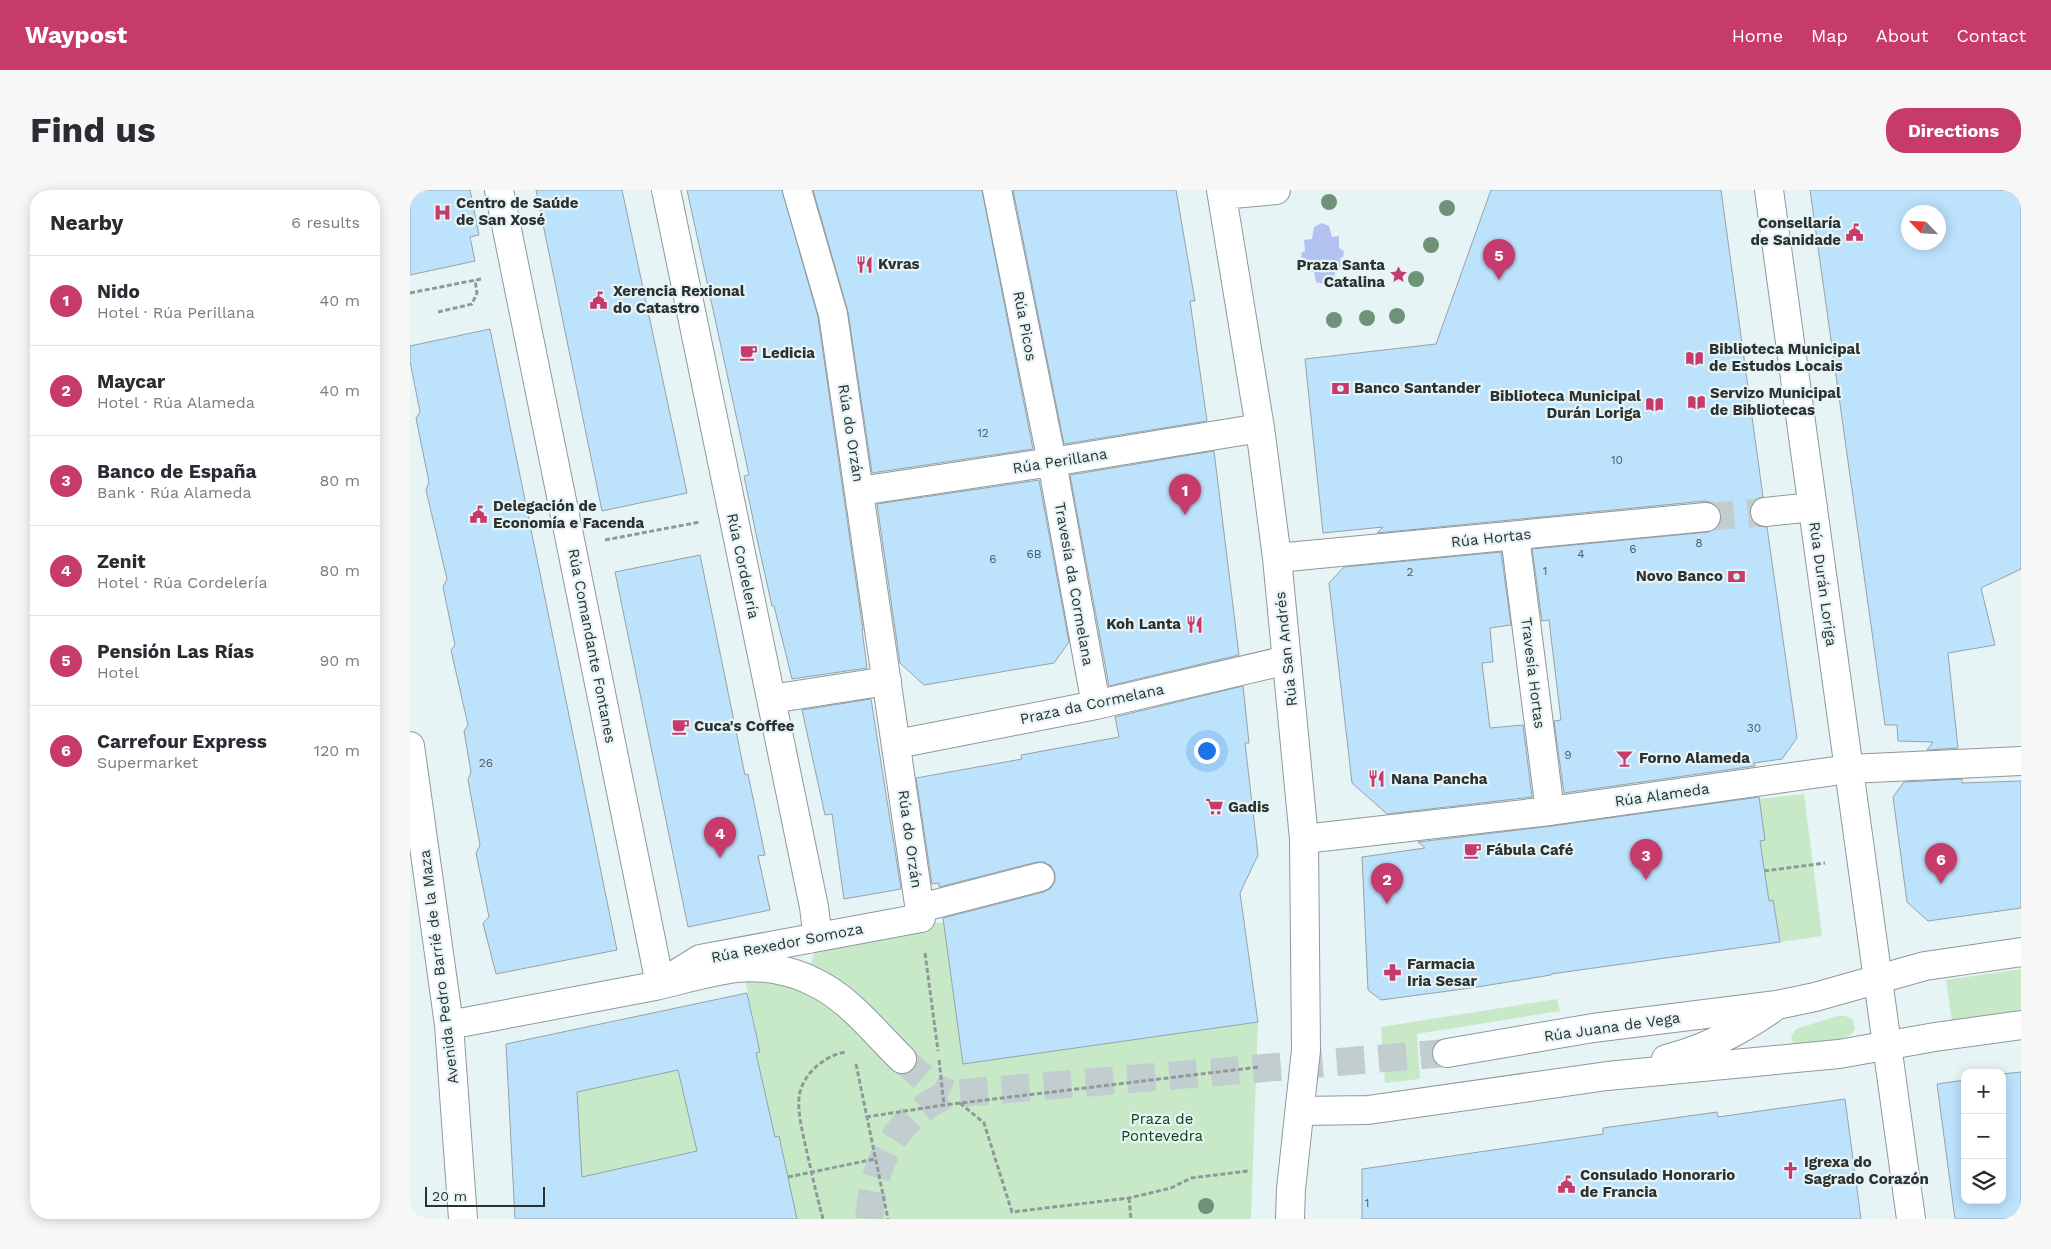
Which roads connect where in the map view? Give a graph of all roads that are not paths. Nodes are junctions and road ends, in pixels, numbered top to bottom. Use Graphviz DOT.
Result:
graph roads {
  1 [pos="499,190"];
  2 [pos="666,190"];
  3 [pos="797,190"];
  4 [pos="997,190"];
  5 [pos="1276,190"];
  6 [pos="1769,190"];
  7 [pos="1221,193"];
  8 [pos="1260,428"];
  9 [pos="1052,462"];
  10 [pos="860,491"];
  11 [pos="1813,508"];
  12 [pos="1765,512"];
  13 [pos="1706,517"];
  14 [pos="1515,536"];
  15 [pos="1276,558"];
  16 [pos="1287,660"];
  17 [pos="887,680"];
  18 [pos="771,698"];
  19 [pos="1096,705"];
  20 [pos="897,744"];
  21 [pos="410,746"];
  22 [pos="2021,761"];
  23 [pos="1849,769"];
  24 [pos="1550,811"];
  25 [pos="1304,839"];
  26 [pos="1040,877"];
  27 [pos="920,913"];
  28 [pos="809,939"];
  29 [pos="2021,952"];
  30 [pos="1878,978"];
  31 [pos="660,984"];
  32 [pos="1777,1005"];
  33 [pos="449,1025"];
  34 [pos="2021,1025"];
  35 [pos="1887,1045"];
  36 [pos="1447,1053"];
  37 [pos="902,1059"];
  38 [pos="1607,1076"];
  39 [pos="1300,1111"];
  40 [pos="463,1219"];
  41 [pos="1290,1219"];
  42 [pos="1910,1219"];
  1 -- 31 [label="street, Rúa Comandante Fontanes"];
  2 -- 18 [label="street, Rúa Cordelería"];
  3 -- 10 [label="street, Rúa do Orzán"];
  4 -- 9 [label="street, Rúa Picos"];
  5 -- 7 [label="street"];
  6 -- 11 [label="street, Rúa Durán Loriga"];
  7 -- 8 [label="street, Rúa San Andrés"];
  8 -- 9 [label="street, Rúa Perillana"];
  8 -- 15 [label="street, Rúa San Andrés"];
  9 -- 10 [label="street, Rúa Perillana"];
  9 -- 19 [label="street, Travesía da Cormelana"];
  10 -- 17 [label="street, Rúa do Orzán"];
  11 -- 12 [label="street"];
  11 -- 23 [label="street, Rúa Durán Loriga"];
  13 -- 14 [label="street, Rúa Hortas"];
  14 -- 15 [label="street, Rúa Hortas"];
  14 -- 24 [label="street, Travesía Hortas"];
  15 -- 16 [label="street, Rúa San Andrés"];
  16 -- 19 [label="street, Praza da Cormelana"];
  16 -- 25 [label="street, Rúa San Andrés"];
  17 -- 18 [label="street"];
  17 -- 20 [label="street, Rúa do Orzán"];
  18 -- 28 [label="street, Rúa Cordelería"];
  19 -- 20 [label="street, Praza da Cormelana"];
  20 -- 27 [label="street, Rúa do Orzán"];
  21 -- 33 [label="street, Avenida Pedro Barrié de la Maza"];
  22 -- 23 [label="street, Rúa Alameda"];
  23 -- 24 [label="street, Rúa Alameda"];
  23 -- 30 [label="street, Rúa Durán Loriga"];
  24 -- 25 [label="street, Rúa Alameda"];
  25 -- 39 [label="street, Rúa San Andrés"];
  26 -- 27 [label="street, Rúa do Orzán"];
  27 -- 28 [label="street, Rúa Rexedor Somoza"];
  28 -- 31 [label="street, Rúa Rexedor Somoza"];
  29 -- 30 [label="street, Rúa Juana de Vega"];
  30 -- 32 [label="street, Rúa Juana de Vega"];
  30 -- 35 [label="street"];
  31 -- 33 [label="street, Rúa Rexedor Somoza"];
  31 -- 37 [label="street, Rúa Rexedor Somoza"];
  32 -- 36 [label="street, Rúa Juana de Vega"];
  32 -- 38 [label="street, Rúa Juana de Vega"];
  33 -- 40 [label="street, Avenida Pedro Barrié de la Maza"];
  34 -- 35 [label="street, Rúa Juana de Vega"];
  35 -- 38 [label="street, Rúa Juana de Vega"];
  35 -- 42 [label="street"];
  38 -- 39 [label="street, Rúa Juana de Vega"];
  39 -- 41 [label="street"];
}
